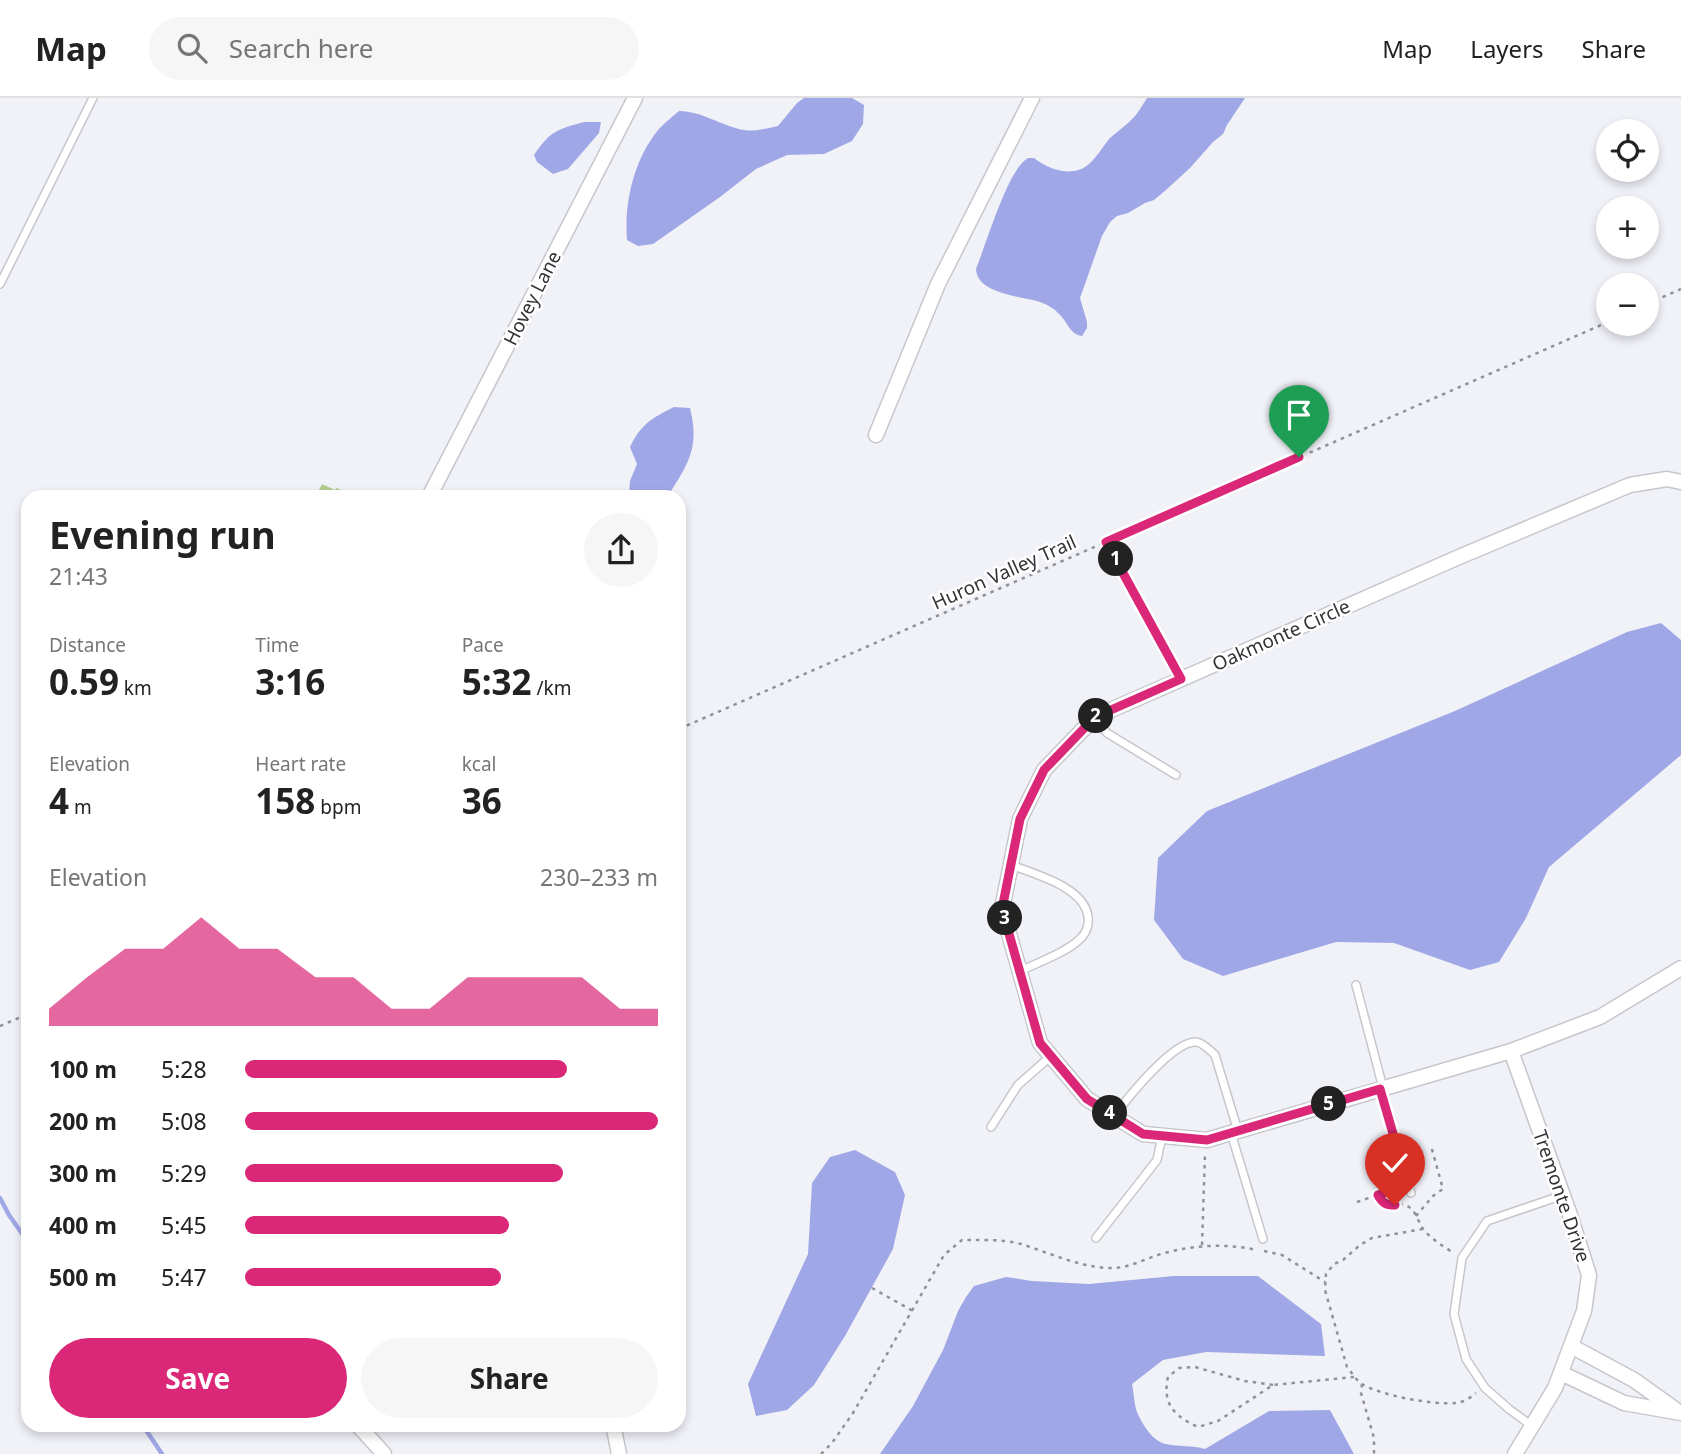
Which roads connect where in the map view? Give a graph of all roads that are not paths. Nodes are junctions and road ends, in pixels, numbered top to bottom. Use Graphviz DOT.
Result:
graph roads {
  1 [pos="93,98"];
  2 [pos="635,98"];
  3 [pos="1032,98"];
  4 [pos="0,284"];
  5 [pos="876,435"];
  6 [pos="1681,482"];
  7 [pos="433,490"];
  8 [pos="1095,717"];
  9 [pos="1176,775"];
  10 [pos="1011,865"];
  11 [pos="1681,968"];
  12 [pos="1020,971"];
  13 [pos="1356,985"];
  14 [pos="1511,1051"];
  15 [pos="1051,1056"];
  16 [pos="1381,1088"];
  17 [pos="1114,1116"];
  18 [pos="991,1126"];
  19 [pos="1234,1132"];
  20 [pos="1162,1135"];
  21 [pos="1409,1189"];
  22 [pos="1563,1195"];
  23 [pos="1096,1238"];
  24 [pos="1263,1239"];
  25 [pos="1571,1346"];
  26 [pos="1561,1373"];
  27 [pos="1680,1413"];
  28 [pos="1532,1426"];
  29 [pos="364,1432"];
  30 [pos="615,1432"];
  31 [pos="384,1454"];
  32 [pos="619,1454"];
  33 [pos="1515,1454"];
  1 -- 4 [label="lane"];
  2 -- 7 [label="street, Hovey Lane"];
  3 -- 5 [label="street"];
  6 -- 8 [label="street, Oakmonte Circle"];
  8 -- 9 [label="lane"];
  8 -- 10 [label="street, Oakmonte Circle"];
  10 -- 12 [label="street, Oakmonte Circle"];
  10 -- 12 [label="lane"];
  11 -- 14 [label="street, Oakmonte Circle"];
  12 -- 15 [label="street, Oakmonte Circle"];
  13 -- 16 [label="lane"];
  14 -- 16 [label="street, Oakmonte Circle"];
  14 -- 22 [label="street, Tremonte Drive"];
  15 -- 17 [label="street, Oakmonte Circle"];
  15 -- 18 [label="lane"];
  16 -- 19 [label="street, Oakmonte Circle"];
  16 -- 21 [label="lane"];
  17 -- 19 [label="lane"];
  17 -- 20 [label="street, Oakmonte Circle"];
  19 -- 20 [label="street, Oakmonte Circle"];
  19 -- 24 [label="lane"];
  20 -- 23 [label="lane"];
  22 -- 25 [label="street, Tremonte Drive"];
  22 -- 28 [label="lane"];
  25 -- 26 [label="street, Tremonte Drive"];
  25 -- 27 [label="street"];
  26 -- 27 [label="street"];
  26 -- 28 [label="street, Tremonte Drive"];
  28 -- 33 [label="street, Tremonte Drive"];
  29 -- 31 [label="street"];
  30 -- 32 [label="street"];
}
